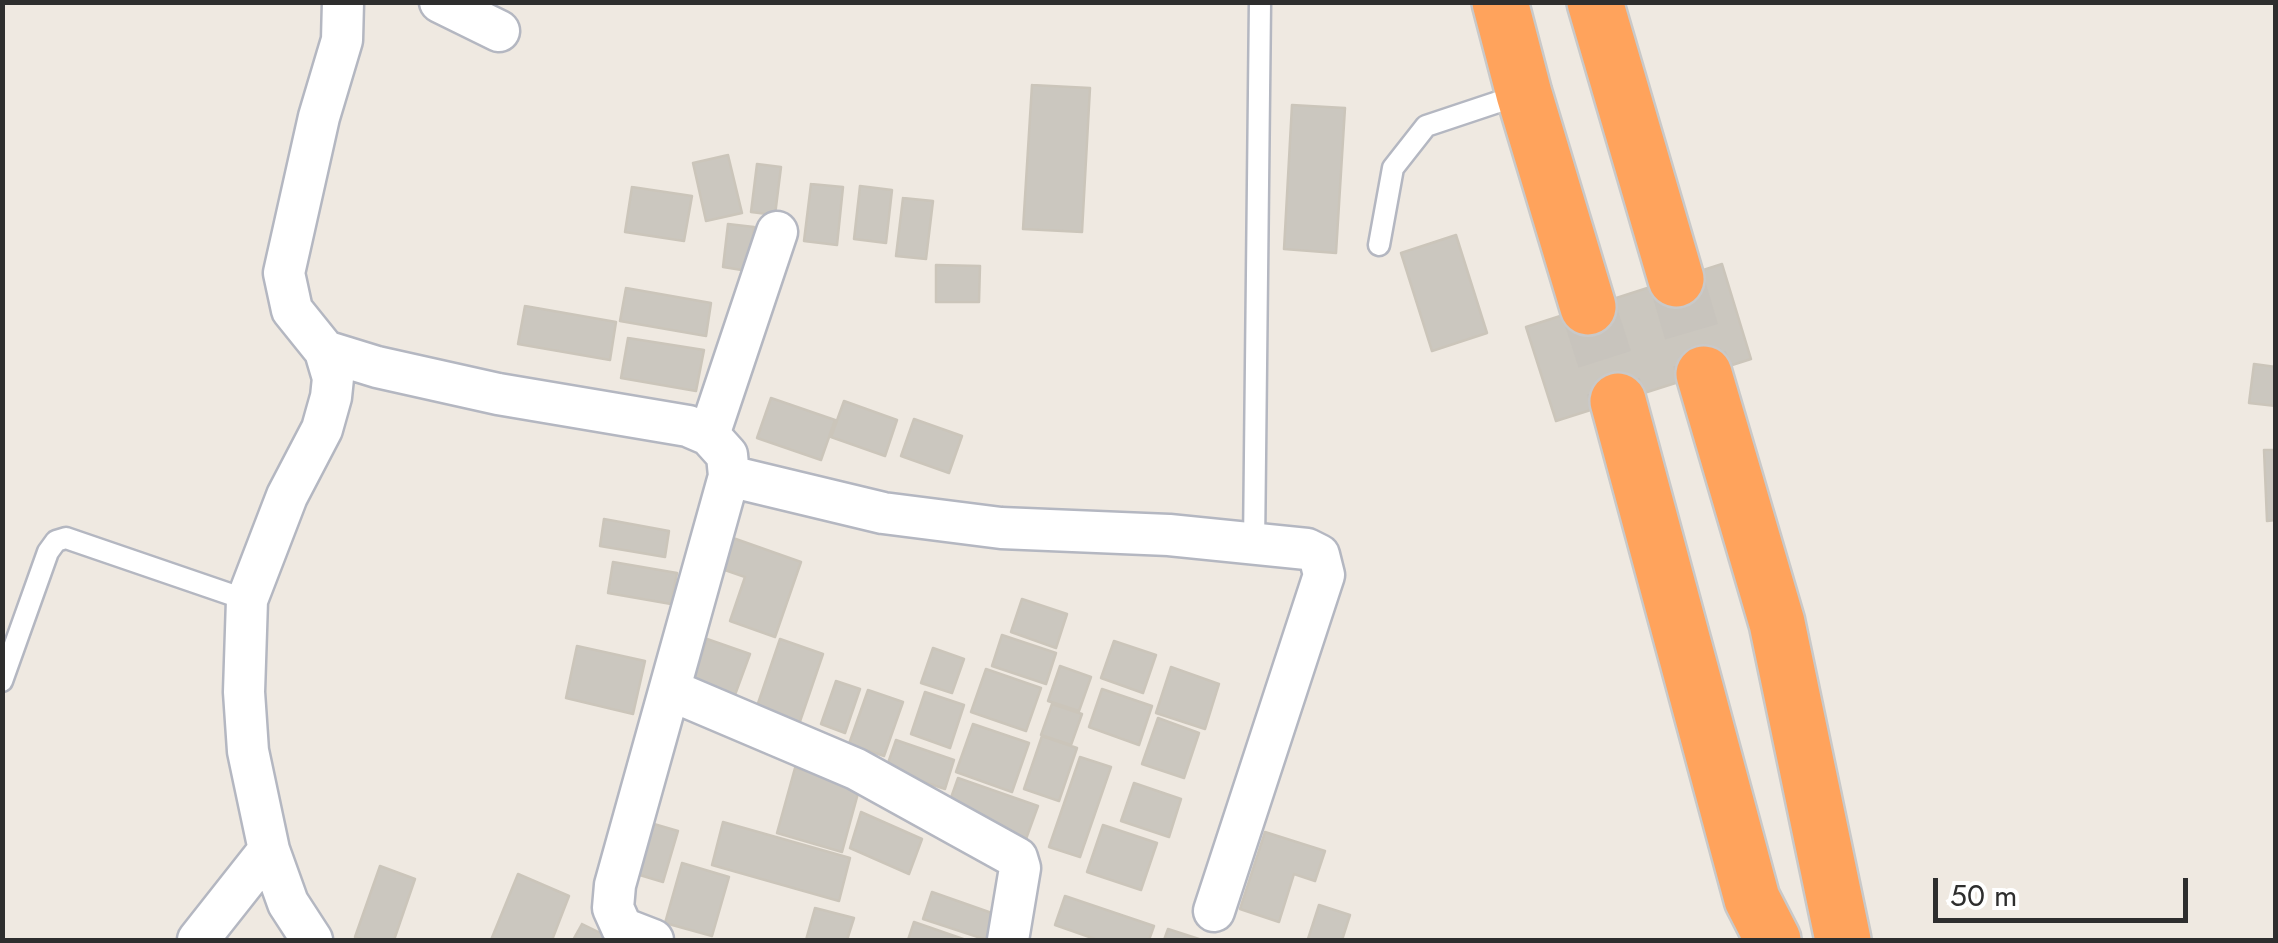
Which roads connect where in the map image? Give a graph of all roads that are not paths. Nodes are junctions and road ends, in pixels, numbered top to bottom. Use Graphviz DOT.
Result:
graph roads {
  1 [pos="343,2"];
  2 [pos="440,2"];
  3 [pos="1260,2"];
  4 [pos="1500,2"];
  5 [pos="1595,2"];
  6 [pos="499,31"];
  7 [pos="1524,94"];
  8 [pos="778,232"];
  9 [pos="1378,245"];
  10 [pos="1676,280"];
  11 [pos="1588,307"];
  12 [pos="325,351"];
  13 [pos="1704,374"];
  14 [pos="1618,401"];
  15 [pos="709,434"];
  16 [pos="729,476"];
  17 [pos="1254,546"];
  18 [pos="247,600"];
  19 [pos="2,680"];
  20 [pos="670,690"];
  21 [pos="269,850"];
  22 [pos="1214,911"];
  23 [pos="198,940"];
  24 [pos="312,940"];
  25 [pos="653,940"];
  26 [pos="1008,940"];
  27 [pos="1773,940"];
  28 [pos="1843,940"];
  1 -- 12 [label="street"];
  2 -- 6 [label="street"];
  3 -- 17 [label="lane"];
  4 -- 7 [label="highway"];
  5 -- 10 [label="highway"];
  7 -- 9 [label="lane"];
  7 -- 11 [label="highway"];
  8 -- 15 [label="street"];
  12 -- 15 [label="street"];
  12 -- 18 [label="street"];
  13 -- 28 [label="highway"];
  14 -- 27 [label="highway"];
  15 -- 16 [label="street"];
  16 -- 17 [label="street"];
  16 -- 20 [label="street"];
  17 -- 22 [label="street"];
  18 -- 19 [label="lane"];
  18 -- 21 [label="street"];
  20 -- 25 [label="street"];
  20 -- 26 [label="street"];
  21 -- 23 [label="street"];
  21 -- 24 [label="street"];
}
